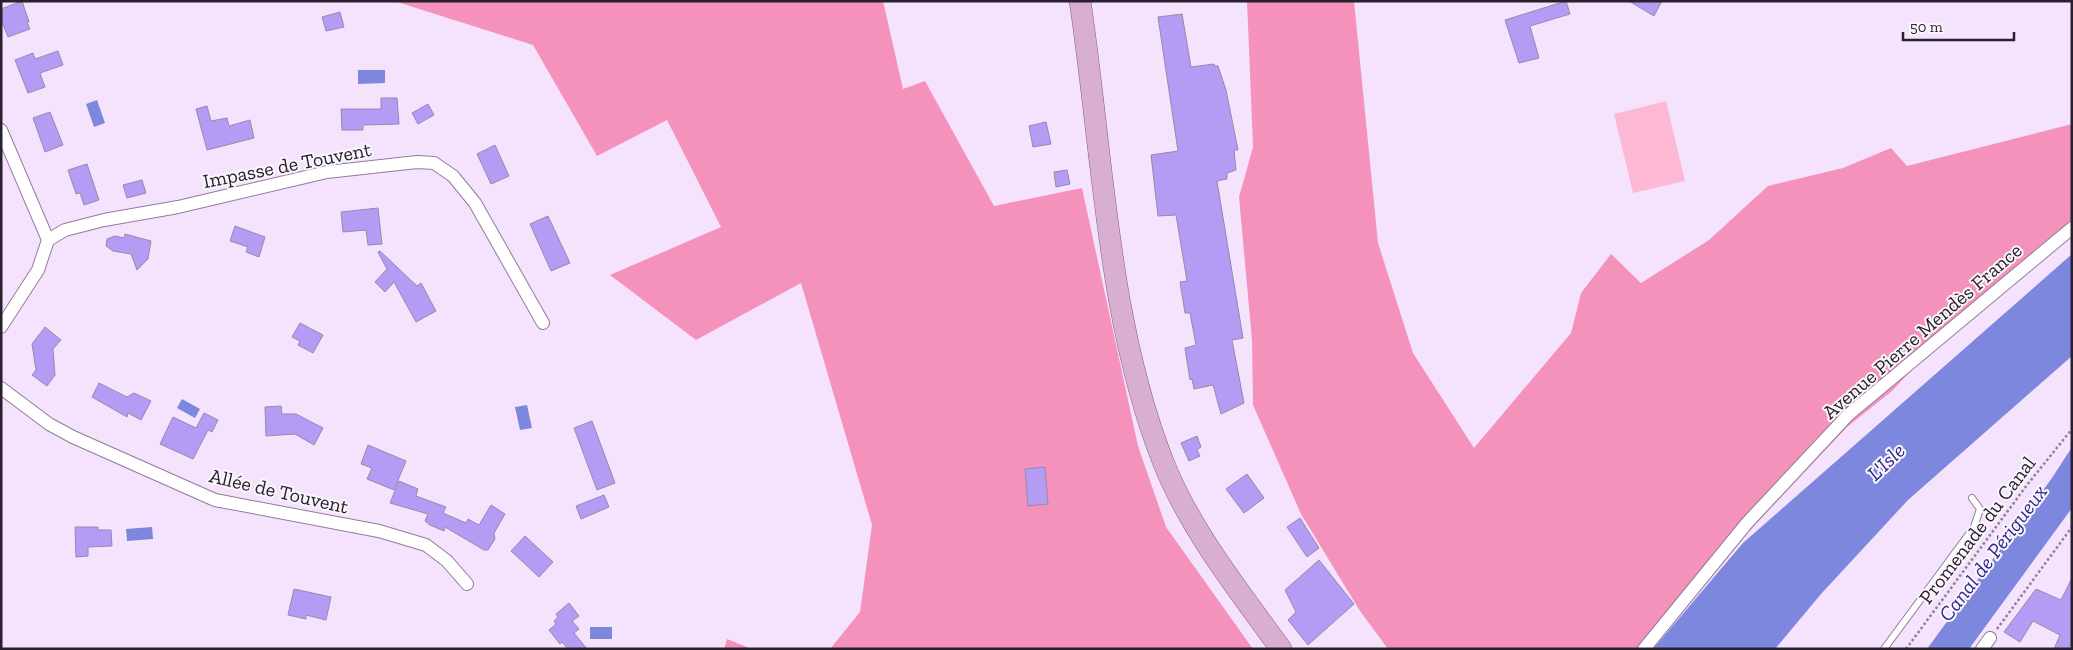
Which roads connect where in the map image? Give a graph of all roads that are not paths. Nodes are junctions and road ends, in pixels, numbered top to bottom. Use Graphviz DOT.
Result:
graph roads {
  1 [pos="1080,1"];
  2 [pos="1,130"];
  3 [pos="2072,228"];
  4 [pos="48,240"];
  5 [pos="542,323"];
  6 [pos="1,327"];
  7 [pos="1,388"];
  8 [pos="1972,498"];
  9 [pos="467,584"];
  10 [pos="1990,638"];
  11 [pos="1281,649"];
  12 [pos="1644,649"];
  13 [pos="1884,649"];
  14 [pos="1982,649"];
  1 -- 11 [label="main road"];
  2 -- 4 [label="street"];
  3 -- 12 [label="street, Avenue Pierre Mendès France"];
  4 -- 5 [label="street, Impasse de Touvent"];
  4 -- 6 [label="street"];
  7 -- 9 [label="street, Allée de Touvent"];
  8 -- 13 [label="lane"];
  10 -- 14 [label="street"];
}
